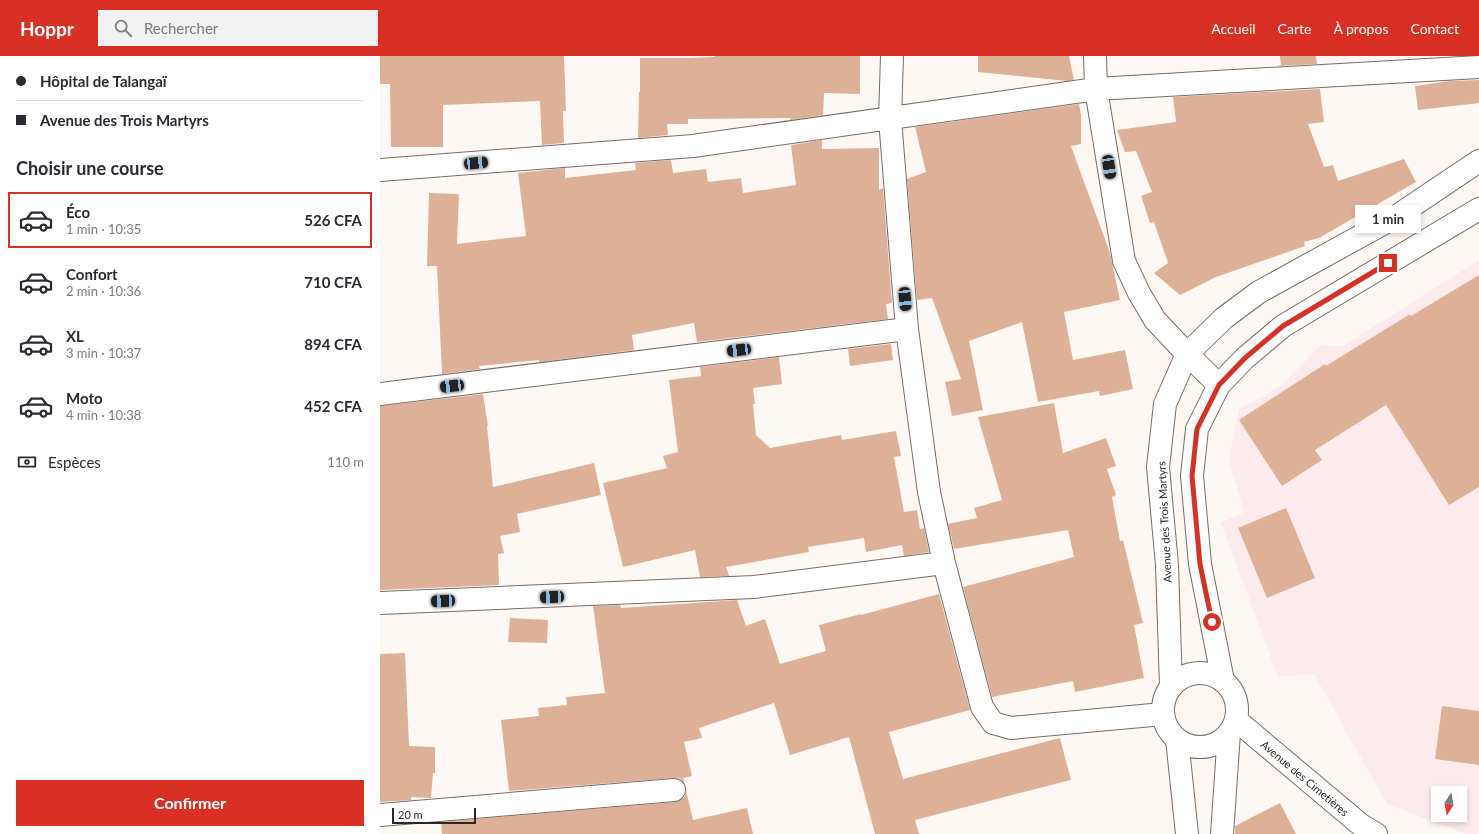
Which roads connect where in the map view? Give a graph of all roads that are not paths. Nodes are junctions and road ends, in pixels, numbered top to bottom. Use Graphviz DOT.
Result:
graph roads {
  1 [pos="892,56"];
  2 [pos="1095,56"];
  3 [pos="1479,67"];
  4 [pos="1096,89"];
  5 [pos="890,119"];
  6 [pos="1479,161"];
  7 [pos="380,170"];
  8 [pos="1479,209"];
  9 [pos="907,329"];
  10 [pos="1187,354"];
  11 [pos="1219,385"];
  12 [pos="380,394"];
  13 [pos="944,563"];
  14 [pos="380,603"];
  15 [pos="1223,681"];
  16 [pos="1171,687"];
  17 [pos="1163,714"];
  18 [pos="1233,727"];
  19 [pos="1177,739"];
  20 [pos="674,790"];
  21 [pos="380,815"];
  22 [pos="1187,834"];
  23 [pos="1222,834"];
  24 [pos="1376,834"];
  1 -- 5 [label="main road"];
  2 -- 4 [label="main road"];
  3 -- 4 [label="main road"];
  4 -- 5 [label="main road"];
  4 -- 10 [label="main road"];
  5 -- 7 [label="main road"];
  5 -- 9 [label="main road"];
  6 -- 10 [label="main road, Avenue des Trois Martyrs"];
  8 -- 11 [label="main road"];
  9 -- 12 [label="main road"];
  9 -- 13 [label="main road"];
  10 -- 11 [label="main road"];
  10 -- 16 [label="main road, Avenue des Trois Martyrs"];
  11 -- 15 [label="main road"];
  13 -- 14 [label="main road"];
  13 -- 17 [label="main road"];
  15 -- 16 [label="main road"];
  15 -- 18 [label="main road"];
  16 -- 17 [label="main road"];
  17 -- 19 [label="main road"];
  18 -- 19 [label="main road"];
  18 -- 23 [label="main road"];
  18 -- 24 [label="main road, Avenue des Cimetières"];
  19 -- 22 [label="main road"];
  20 -- 21 [label="main road"];
}
